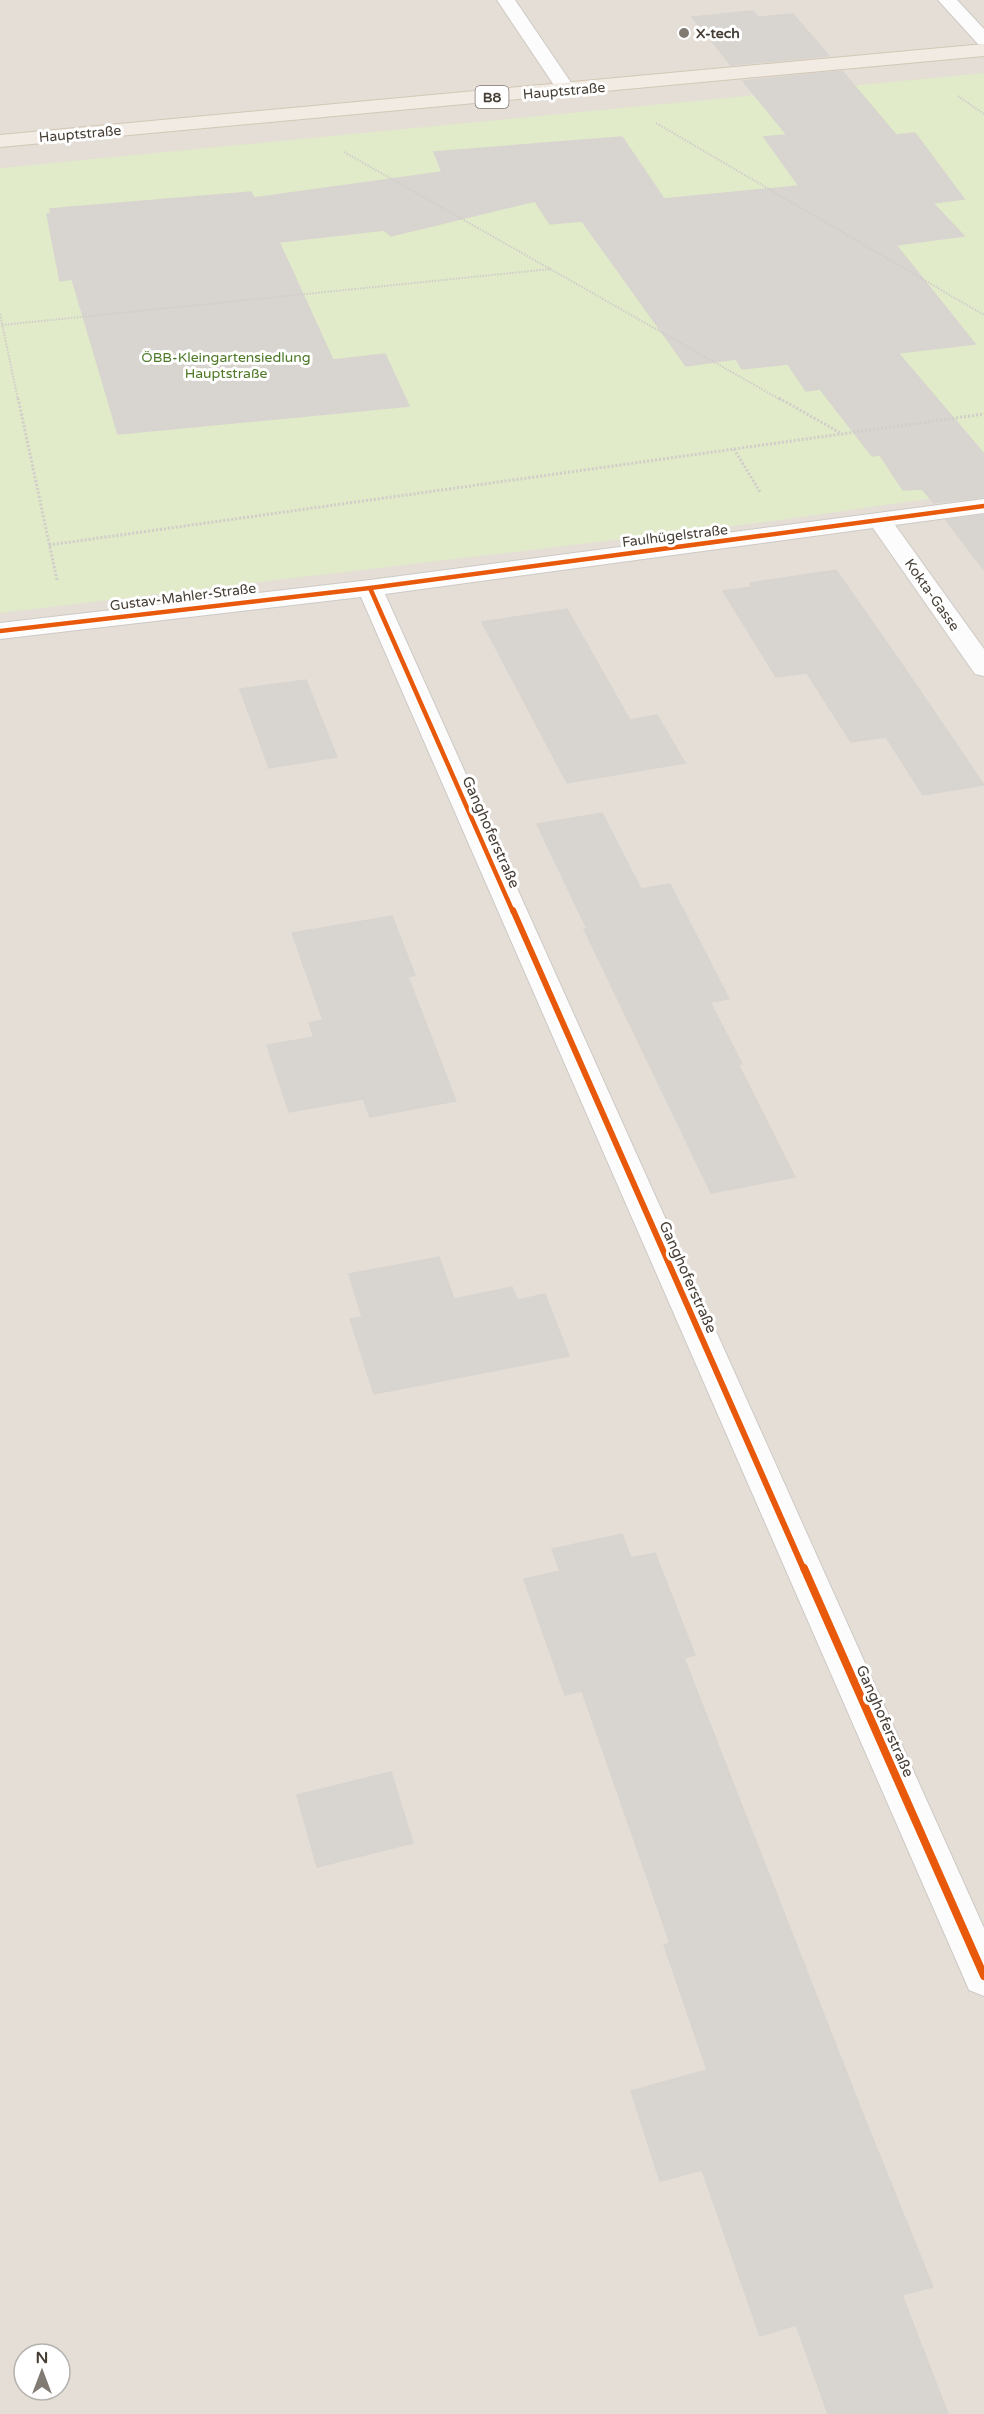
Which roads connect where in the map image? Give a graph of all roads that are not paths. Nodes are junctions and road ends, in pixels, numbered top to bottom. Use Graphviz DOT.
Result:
graph roads {
  1 [pos="506,0"];
  2 [pos="947,0"];
  3 [pos="984,40"];
  4 [pos="984,50"];
  5 [pos="567,90"];
  6 [pos="0,141"];
  7 [pos="984,506"];
  8 [pos="880,521"];
  9 [pos="370,588"];
  10 [pos="0,631"];
  11 [pos="984,668"];
  12 [pos="975,1931"];
  13 [pos="984,1976"];
  1 -- 5 [label="street"];
  2 -- 3 [label="street"];
  4 -- 5 [label="main road, Hauptstraße / B8"];
  5 -- 6 [label="main road, Hauptstraße / B8"];
  7 -- 8 [label="street, Faulhügelstraße"];
  8 -- 9 [label="street, Faulhügelstraße"];
  8 -- 11 [label="street, Kokta-Gasse"];
  9 -- 10 [label="street, Gustav-Mahler-Straße"];
  9 -- 12 [label="street, Ganghoferstraße"];
  12 -- 13 [label="street, Ganghoferstraße"];
}
